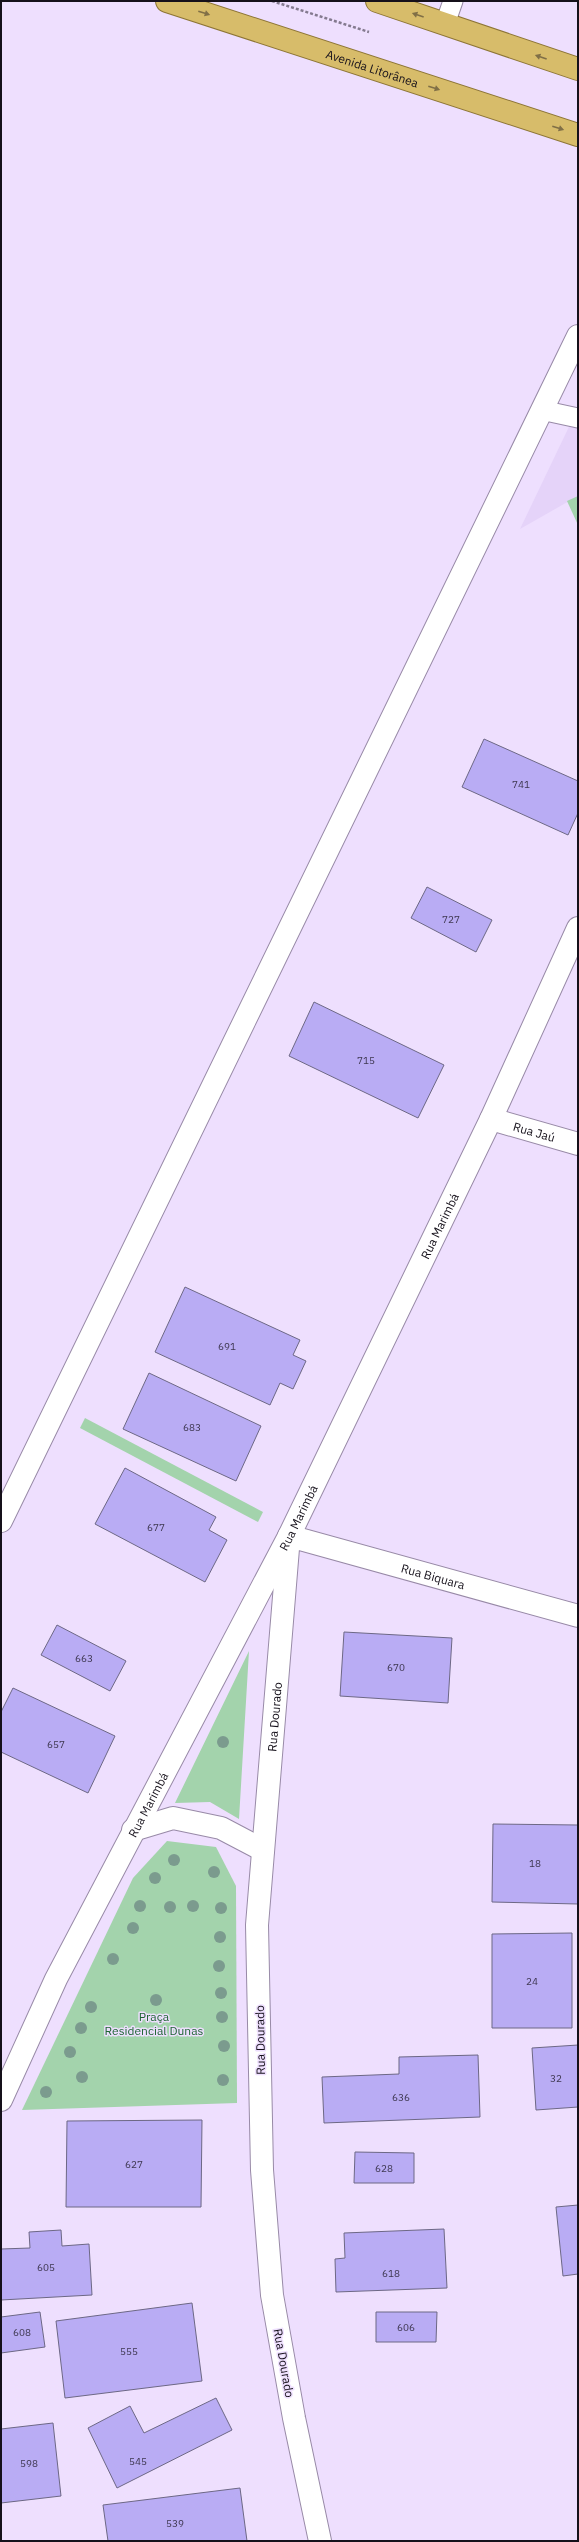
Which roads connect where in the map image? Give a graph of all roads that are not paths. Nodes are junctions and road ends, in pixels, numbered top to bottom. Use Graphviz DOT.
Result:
graph roads {
  1 [pos="167,1"];
  2 [pos="377,1"];
  3 [pos="453,1"];
  4 [pos="444,24"];
  5 [pos="578,69"];
  6 [pos="578,135"];
  7 [pos="578,336"];
  8 [pos="541,410"];
  9 [pos="578,418"];
  10 [pos="578,928"];
  11 [pos="491,1119"];
  12 [pos="578,1144"];
  13 [pos="1,1522"];
  14 [pos="289,1536"];
  15 [pos="578,1616"];
  16 [pos="133,1830"];
  17 [pos="263,1850"];
  18 [pos="1,2100"];
  19 [pos="320,2541"];
  1 -- 6 [label="highway, Avenida Litorânea, one-way"];
  4 -- 2 [label="highway, one-way"];
  3 -- 4 [label="lane"];
  5 -- 4 [label="highway, one-way"];
  7 -- 8 [label="street"];
  8 -- 9 [label="lane"];
  8 -- 13 [label="street"];
  10 -- 11 [label="street, Rua Marimbá"];
  11 -- 12 [label="street, Rua Jaú"];
  11 -- 14 [label="street, Rua Marimbá"];
  14 -- 15 [label="street, Rua Biquara"];
  14 -- 16 [label="street, Rua Marimbá"];
  14 -- 17 [label="street, Rua Dourado"];
  16 -- 17 [label="street"];
  16 -- 18 [label="street, Rua Marimbá"];
  17 -- 19 [label="street, Rua Dourado"];
}
